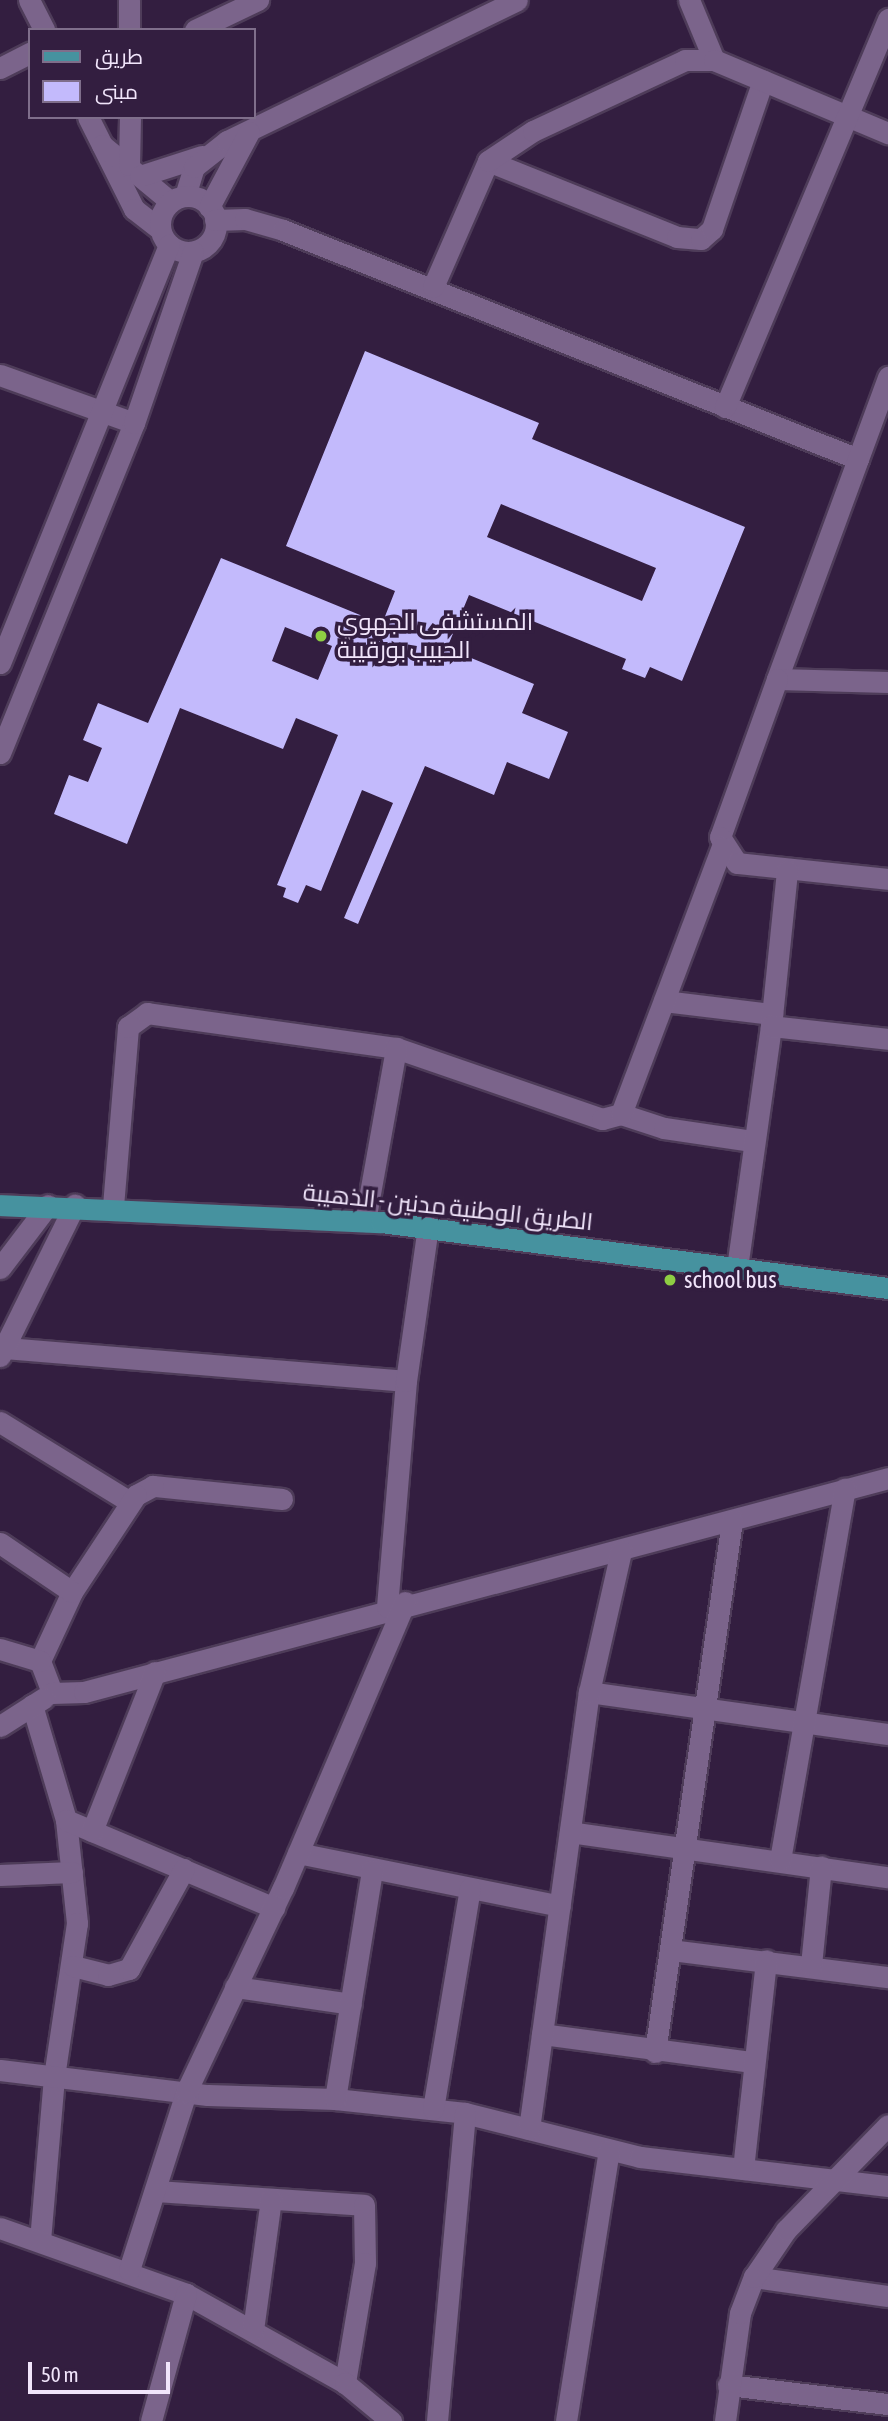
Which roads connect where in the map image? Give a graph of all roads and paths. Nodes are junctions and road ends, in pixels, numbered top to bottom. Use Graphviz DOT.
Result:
graph roads {
  1 [pos="29,0"];
  2 [pos="129,0"];
  3 [pos="517,0"];
  4 [pos="689,0"];
  5 [pos="252,1"];
  6 [pos="888,19"];
  7 [pos="43,28"];
  8 [pos="130,28"];
  9 [pos="199,28"];
  10 [pos="28,54"];
  11 [pos="714,60"];
  12 [pos="0,68"];
  13 [pos="763,80"];
  14 [pos="852,117"];
  15 [pos="89,119"];
  16 [pos="130,119"];
  17 [pos="249,132"];
  18 [pos="888,133"];
  19 [pos="102,145"];
  20 [pos="210,152"];
  21 [pos="488,161"];
  22 [pos="135,170"];
  23 [pos="178,199"];
  24 [pos="212,213"];
  25 [pos="164,237"];
  26 [pos="193,252"];
  27 [pos="433,287"];
  28 [pos="0,375"];
  29 [pos="888,377"];
  30 [pos="726,407"];
  31 [pos="102,411"];
  32 [pos="134,423"];
  33 [pos="858,459"];
  34 [pos="0,663"];
  35 [pos="777,679"];
  36 [pos="888,682"];
  37 [pos="0,753"];
  38 [pos="722,847"];
  39 [pos="787,871"];
  40 [pos="888,879"];
  41 [pos="664,1001"];
  42 [pos="771,1020"];
  43 [pos="888,1039"];
  44 [pos="397,1048"];
  45 [pos="621,1114"];
  46 [pos="752,1141"];
  47 [pos="75,1204"];
  48 [pos="0,1205"];
  49 [pos="48,1205"];
  50 [pos="113,1206"];
  51 [pos="365,1221"];
  52 [pos="428,1227"];
  53 [pos="0,1268"];
  54 [pos="737,1268"];
  55 [pos="888,1288"];
  56 [pos="3,1352"];
  57 [pos="406,1381"];
  58 [pos="0,1422"];
  59 [pos="888,1478"];
  60 [pos="845,1489"];
  61 [pos="282,1499"];
  62 [pos="130,1502"];
  63 [pos="732,1521"];
  64 [pos="0,1542"];
  65 [pos="621,1551"];
  66 [pos="72,1591"];
  67 [pos="396,1605"];
  68 [pos="0,1649"];
  69 [pos="40,1661"];
  70 [pos="155,1672"];
  71 [pos="589,1692"];
  72 [pos="52,1693"];
  73 [pos="32,1705"];
  74 [pos="706,1707"];
  75 [pos="802,1719"];
  76 [pos="0,1726"];
  77 [pos="888,1734"];
  78 [pos="66,1820"];
  79 [pos="92,1831"];
  80 [pos="570,1832"];
  81 [pos="688,1848"];
  82 [pos="299,1853"];
  83 [pos="780,1860"];
  84 [pos="821,1867"];
  85 [pos="184,1869"];
  86 [pos="372,1870"];
  87 [pos="72,1872"];
  88 [pos="0,1875"];
  89 [pos="888,1877"];
  90 [pos="470,1888"];
  91 [pos="559,1906"];
  92 [pos="274,1908"];
  93 [pos="670,1951"];
  94 [pos="766,1960"];
  95 [pos="811,1965"];
  96 [pos="73,1966"];
  97 [pos="888,1977"];
  98 [pos="235,1987"];
  99 [pos="351,2004"];
  100 [pos="542,2034"];
  101 [pos="655,2052"];
  102 [pos="753,2062"];
  103 [pos="0,2070"];
  104 [pos="54,2077"];
  105 [pos="186,2092"];
  106 [pos="335,2099"];
  107 [pos="432,2109"];
  108 [pos="465,2113"];
  109 [pos="888,2125"];
  110 [pos="528,2129"];
  111 [pos="608,2150"];
  112 [pos="743,2169"];
  113 [pos="839,2180"];
  114 [pos="888,2186"];
  115 [pos="155,2191"];
  116 [pos="271,2199"];
  117 [pos="0,2228"];
  118 [pos="40,2239"];
  119 [pos="129,2270"];
  120 [pos="754,2277"];
  121 [pos="186,2294"];
  122 [pos="888,2296"];
  123 [pos="253,2330"];
  124 [pos="345,2383"];
  125 [pos="728,2385"];
  126 [pos="888,2404"];
  127 [pos="151,2421"];
  128 [pos="391,2421"];
  129 [pos="437,2421"];
  130 [pos="566,2421"];
  131 [pos="725,2421"];
  1 -- 7 [label="street"];
  2 -- 8 [label="street"];
  3 -- 17 [label="street"];
  4 -- 11 [label="street"];
  5 -- 9 [label="street"];
  6 -- 14 [label="street"];
  10 -- 12 [label="street"];
  11 -- 13 [label="street"];
  11 -- 21 [label="street"];
  13 -- 14 [label="street"];
  13 -- 21 [label="street"];
  14 -- 18 [label="street"];
  14 -- 30 [label="street"];
  15 -- 19 [label="street"];
  16 -- 22 [label="street"];
  17 -- 20 [label="street"];
  17 -- 24 [label="street"];
  19 -- 22 [label="street"];
  19 -- 25 [label="street"];
  20 -- 22 [label="street"];
  20 -- 23 [label="street"];
  21 -- 27 [label="street"];
  22 -- 23 [label="street"];
  23 -- 24 [label="street"];
  23 -- 25 [label="street"];
  24 -- 26 [label="street"];
  24 -- 27 [label="street"];
  25 -- 26 [label="street"];
  25 -- 31 [label="street"];
  26 -- 32 [label="street"];
  27 -- 30 [label="street"];
  28 -- 31 [label="street"];
  29 -- 33 [label="street"];
  30 -- 33 [label="street"];
  31 -- 32 [label="street"];
  31 -- 34 [label="street"];
  32 -- 37 [label="street"];
  33 -- 35 [label="street"];
  35 -- 36 [label="street"];
  35 -- 38 [label="street"];
  38 -- 39 [label="street"];
  38 -- 41 [label="street"];
  39 -- 40 [label="street"];
  39 -- 42 [label="street"];
  41 -- 42 [label="street"];
  41 -- 45 [label="street"];
  42 -- 43 [label="street"];
  42 -- 46 [label="street"];
  44 -- 45 [label="street"];
  44 -- 50 [label="street"];
  44 -- 51 [label="street"];
  45 -- 46 [label="street"];
  46 -- 54 [label="street"];
  47 -- 49 [label="main road, الطريق الوطنية مدنين - الذهيبة"];
  47 -- 50 [label="main road, الطريق الوطنية مدنين - الذهيبة"];
  47 -- 56 [label="street"];
  48 -- 49 [label="main road, الطريق الوطنية مدنين - الذهيبة"];
  49 -- 53 [label="street"];
  50 -- 51 [label="main road, الطريق الوطنية مدنين - الذهيبة"];
  51 -- 52 [label="main road, الطريق الوطنية مدنين - الذهيبة"];
  52 -- 54 [label="main road, الطريق الوطنية مدنين - الذهيبة"];
  52 -- 57 [label="street"];
  54 -- 55 [label="main road, الطريق الوطنية مدنين - الذهيبة"];
  56 -- 57 [label="street"];
  57 -- 67 [label="street"];
  58 -- 62 [label="street"];
  59 -- 60 [label="street"];
  60 -- 63 [label="street"];
  60 -- 75 [label="street"];
  61 -- 62 [label="street"];
  62 -- 66 [label="street"];
  63 -- 65 [label="street"];
  63 -- 74 [label="street"];
  64 -- 66 [label="street"];
  65 -- 67 [label="street"];
  65 -- 71 [label="street"];
  66 -- 69 [label="street"];
  67 -- 70 [label="street"];
  67 -- 82 [label="street"];
  68 -- 69 [label="street"];
  69 -- 72 [label="street"];
  70 -- 72 [label="street"];
  70 -- 79 [label="street"];
  71 -- 74 [label="street"];
  71 -- 80 [label="street"];
  72 -- 73 [label="street"];
  73 -- 76 [label="street"];
  73 -- 78 [label="street"];
  74 -- 75 [label="street"];
  74 -- 81 [label="street"];
  75 -- 77 [label="street"];
  75 -- 83 [label="street"];
  78 -- 79 [label="street"];
  78 -- 87 [label="street"];
  79 -- 85 [label="street"];
  80 -- 81 [label="street"];
  80 -- 91 [label="street"];
  81 -- 83 [label="street"];
  81 -- 93 [label="street"];
  82 -- 86 [label="street"];
  82 -- 92 [label="street"];
  83 -- 84 [label="street"];
  84 -- 89 [label="street"];
  84 -- 95 [label="street"];
  85 -- 92 [label="street"];
  85 -- 96 [label="street"];
  86 -- 90 [label="street"];
  86 -- 99 [label="street"];
  87 -- 88 [label="street"];
  87 -- 96 [label="street"];
  90 -- 91 [label="street"];
  90 -- 107 [label="street"];
  91 -- 100 [label="street"];
  92 -- 98 [label="street"];
  93 -- 94 [label="street"];
  93 -- 101 [label="street"];
  94 -- 95 [label="street"];
  94 -- 102 [label="street"];
  95 -- 97 [label="street"];
  96 -- 104 [label="street"];
  98 -- 99 [label="street"];
  98 -- 105 [label="street"];
  99 -- 106 [label="street"];
  100 -- 101 [label="street"];
  100 -- 110 [label="street"];
  101 -- 102 [label="street"];
  102 -- 112 [label="street"];
  103 -- 104 [label="street"];
  104 -- 105 [label="street"];
  104 -- 118 [label="street"];
  105 -- 106 [label="street"];
  105 -- 115 [label="street"];
  106 -- 107 [label="street"];
  107 -- 108 [label="street"];
  108 -- 110 [label="street"];
  108 -- 129 [label="street"];
  109 -- 113 [label="street"];
  110 -- 111 [label="street"];
  111 -- 112 [label="street"];
  111 -- 130 [label="street"];
  112 -- 113 [label="street"];
  113 -- 114 [label="street"];
  113 -- 120 [label="street"];
  115 -- 116 [label="street"];
  115 -- 119 [label="street"];
  116 -- 123 [label="street"];
  116 -- 124 [label="street"];
  117 -- 118 [label="street"];
  118 -- 119 [label="street"];
  119 -- 121 [label="street"];
  120 -- 122 [label="street"];
  120 -- 125 [label="street"];
  121 -- 123 [label="street"];
  121 -- 127 [label="street"];
  123 -- 124 [label="street"];
  124 -- 128 [label="street"];
  125 -- 126 [label="street"];
  125 -- 131 [label="street"];
}
